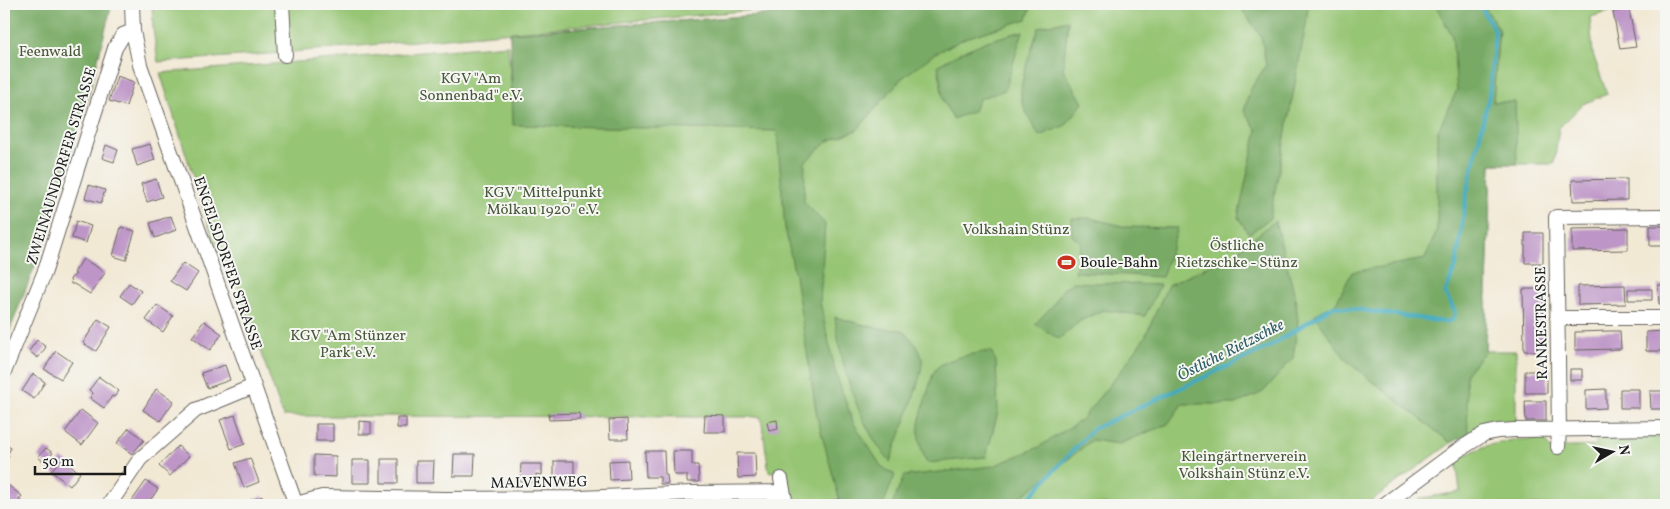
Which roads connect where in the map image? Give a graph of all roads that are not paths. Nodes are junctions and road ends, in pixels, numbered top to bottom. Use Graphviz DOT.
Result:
graph roads {
  1 [pos="132,4"];
  2 [pos="282,4"];
  3 [pos="133,31"];
  4 [pos="285,55"];
  5 [pos="1666,216"];
  6 [pos="1557,318"];
  7 [pos="1666,318"];
  8 [pos="4,372"];
  9 [pos="254,386"];
  10 [pos="1666,428"];
  11 [pos="1559,429"];
  12 [pos="1558,447"];
  13 [pos="783,492"];
  14 [pos="108,505"];
  15 [pos="296,505"];
  16 [pos="1384,505"];
  1 -- 3 [label="street"];
  2 -- 4 [label="street"];
  3 -- 8 [label="street, ZWEINAUNDORFER STRASSE"];
  3 -- 9 [label="street, ENGELSDORFER STRASSE"];
  5 -- 6 [label="street, RANKESTRASSE"];
  6 -- 7 [label="street"];
  6 -- 11 [label="street, RANKESTRASSE"];
  9 -- 14 [label="street"];
  9 -- 15 [label="street, ENGELSDORFER STRASSE"];
  10 -- 11 [label="street"];
  11 -- 12 [label="street, RANKESTRASSE"];
  11 -- 16 [label="street"];
  13 -- 15 [label="street, MALVENWEG"];
}
